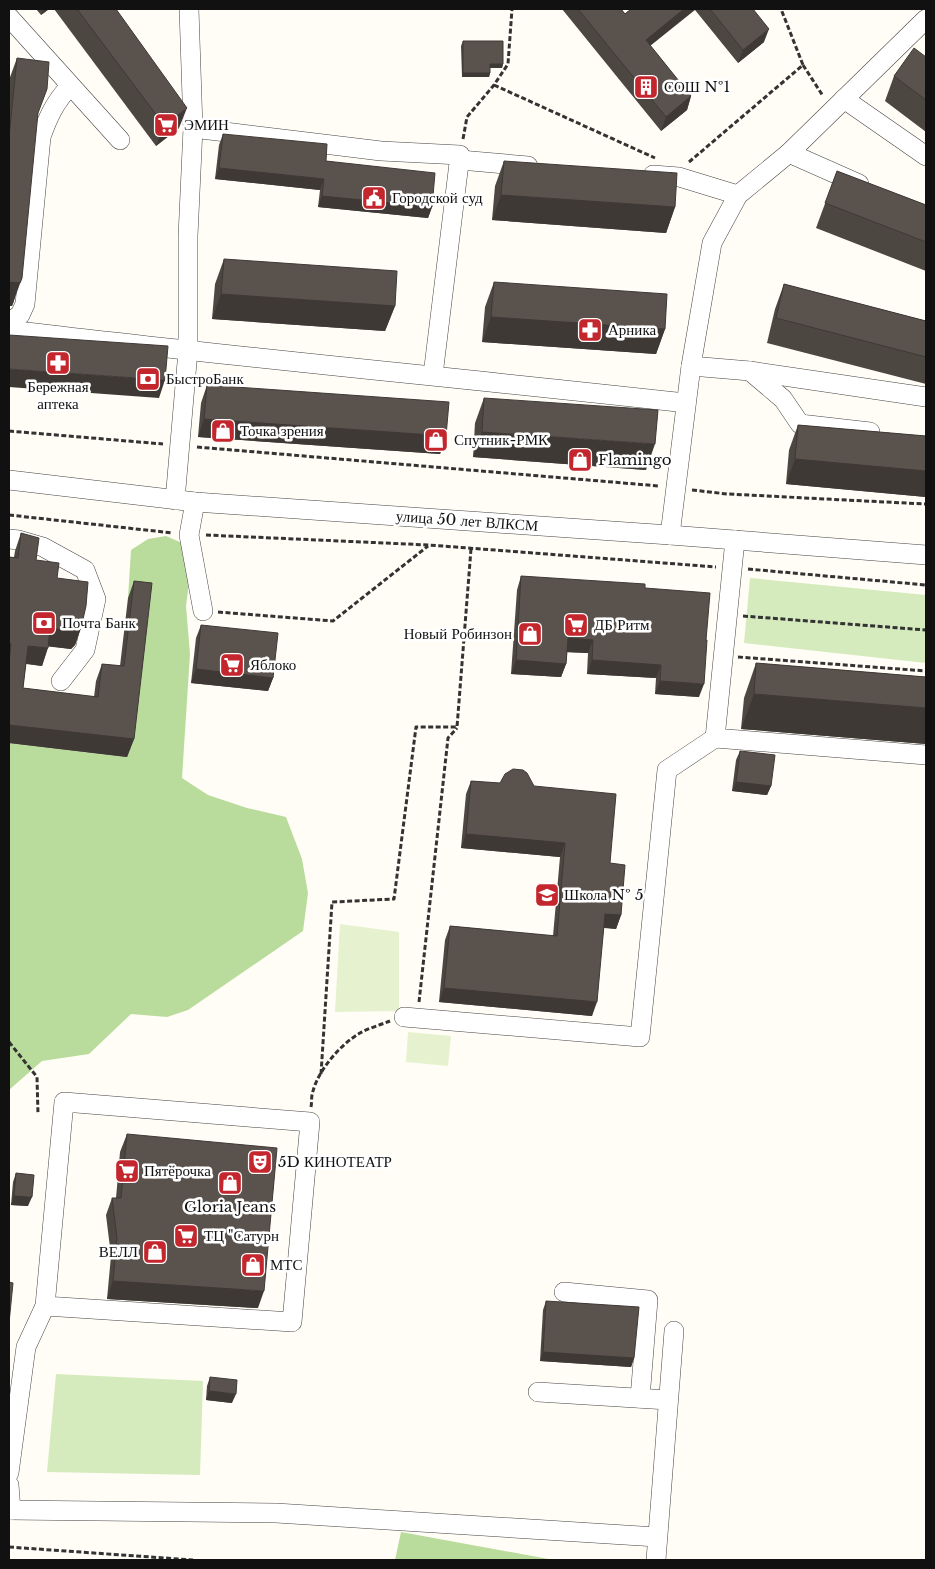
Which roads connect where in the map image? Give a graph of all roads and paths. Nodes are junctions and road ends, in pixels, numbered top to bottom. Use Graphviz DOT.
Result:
graph roads {
  1 [pos="189,9"];
  2 [pos="512,9"];
  3 [pos="781,9"];
  4 [pos="9,17"];
  5 [pos="926,20"];
  6 [pos="803,65"];
  7 [pos="494,85"];
  8 [pos="70,86"];
  9 [pos="176,104"];
  10 [pos="839,105"];
  11 [pos="193,128"];
  12 [pos="120,140"];
  13 [pos="789,153"];
  14 [pos="926,156"];
  15 [pos="460,157"];
  16 [pos="663,161"];
  17 [pos="688,163"];
  18 [pos="546,167"];
  19 [pos="631,174"];
  20 [pos="871,189"];
  21 [pos="738,195"];
  22 [pos="9,322"];
  23 [pos="9,330"];
  24 [pos="188,351"];
  25 [pos="691,366"];
  26 [pos="750,372"];
  27 [pos="433,375"];
  28 [pos="926,396"];
  29 [pos="686,403"];
  30 [pos="9,431"];
  31 [pos="887,434"];
  32 [pos="166,445"];
  33 [pos="196,447"];
  34 [pos="9,480"];
  35 [pos="675,488"];
  36 [pos="175,500"];
  37 [pos="195,502"];
  38 [pos="926,504"];
  39 [pos="9,515"];
  40 [pos="189,534"];
  41 [pos="670,535"];
  42 [pos="9,539"];
  43 [pos="735,540"];
  44 [pos="429,545"];
  45 [pos="471,549"];
  46 [pos="926,555"];
  47 [pos="731,568"];
  48 [pos="926,586"];
  49 [pos="203,611"];
  50 [pos="727,615"];
  51 [pos="926,630"];
  52 [pos="723,656"];
  53 [pos="926,671"];
  54 [pos="62,681"];
  55 [pos="457,728"];
  56 [pos="715,738"];
  57 [pos="926,755"];
  58 [pos="411,1018"];
  59 [pos="9,1042"];
  60 [pos="321,1074"];
  61 [pos="38,1114"];
  62 [pos="310,1122"];
  63 [pos="564,1292"];
  64 [pos="45,1306"];
  65 [pos="674,1331"];
  66 [pos="538,1392"];
  67 [pos="640,1398"];
  68 [pos="668,1400"];
  69 [pos="9,1473"];
  70 [pos="9,1485"];
  71 [pos="10,1510"];
  72 [pos="657,1538"];
  73 [pos="9,1547"];
  74 [pos="193,1560"];
  75 [pos="656,1560"];
  1 -- 11 [label="street"];
  2 -- 7 [label="path"];
  3 -- 6 [label="path"];
  4 -- 8 [label="street"];
  5 -- 10 [label="street"];
  6 -- 10 [label="path"];
  6 -- 17 [label="path"];
  7 -- 15 [label="path"];
  7 -- 16 [label="path"];
  8 -- 12 [label="street"];
  8 -- 22 [label="street"];
  9 -- 11 [label="street"];
  10 -- 13 [label="street"];
  10 -- 14 [label="street"];
  11 -- 15 [label="street"];
  11 -- 24 [label="street"];
  13 -- 20 [label="street"];
  13 -- 21 [label="street"];
  15 -- 18 [label="street"];
  15 -- 27 [label="street"];
  19 -- 21 [label="street"];
  21 -- 25 [label="street"];
  23 -- 24 [label="street"];
  24 -- 27 [label="street"];
  24 -- 36 [label="street"];
  25 -- 26 [label="street"];
  25 -- 29 [label="street"];
  26 -- 28 [label="street"];
  26 -- 31 [label="street"];
  27 -- 29 [label="street"];
  29 -- 35 [label="street"];
  30 -- 32 [label="path"];
  33 -- 35 [label="path"];
  34 -- 36 [label="street, улица 50 лет ВЛКСМ"];
  35 -- 38 [label="path"];
  35 -- 41 [label="street"];
  36 -- 37 [label="street, улица 50 лет ВЛКСМ"];
  37 -- 40 [label="street"];
  37 -- 41 [label="street, улица 50 лет ВЛКСМ"];
  39 -- 40 [label="path"];
  40 -- 44 [label="path"];
  40 -- 49 [label="street"];
  41 -- 43 [label="street, улица 50 лет ВЛКСМ"];
  42 -- 54 [label="street"];
  43 -- 46 [label="street, улица 50 лет ВЛКСМ"];
  43 -- 47 [label="street"];
  44 -- 45 [label="path"];
  44 -- 49 [label="path"];
  45 -- 47 [label="path"];
  45 -- 55 [label="path"];
  47 -- 48 [label="path"];
  47 -- 50 [label="street"];
  50 -- 51 [label="path"];
  50 -- 52 [label="street"];
  52 -- 53 [label="path"];
  52 -- 56 [label="street"];
  55 -- 58 [label="path"];
  55 -- 60 [label="path"];
  56 -- 57 [label="street"];
  56 -- 58 [label="street"];
  58 -- 60 [label="path"];
  59 -- 61 [label="path"];
  60 -- 62 [label="path"];
  62 -- 64 [label="street"];
  62 -- 64 [label="street"];
  63 -- 67 [label="street"];
  64 -- 69 [label="street"];
  65 -- 68 [label="street"];
  66 -- 67 [label="street"];
  67 -- 68 [label="street"];
  68 -- 72 [label="street"];
  70 -- 71 [label="street"];
  71 -- 72 [label="street"];
  72 -- 75 [label="street"];
  73 -- 74 [label="path"];
}
